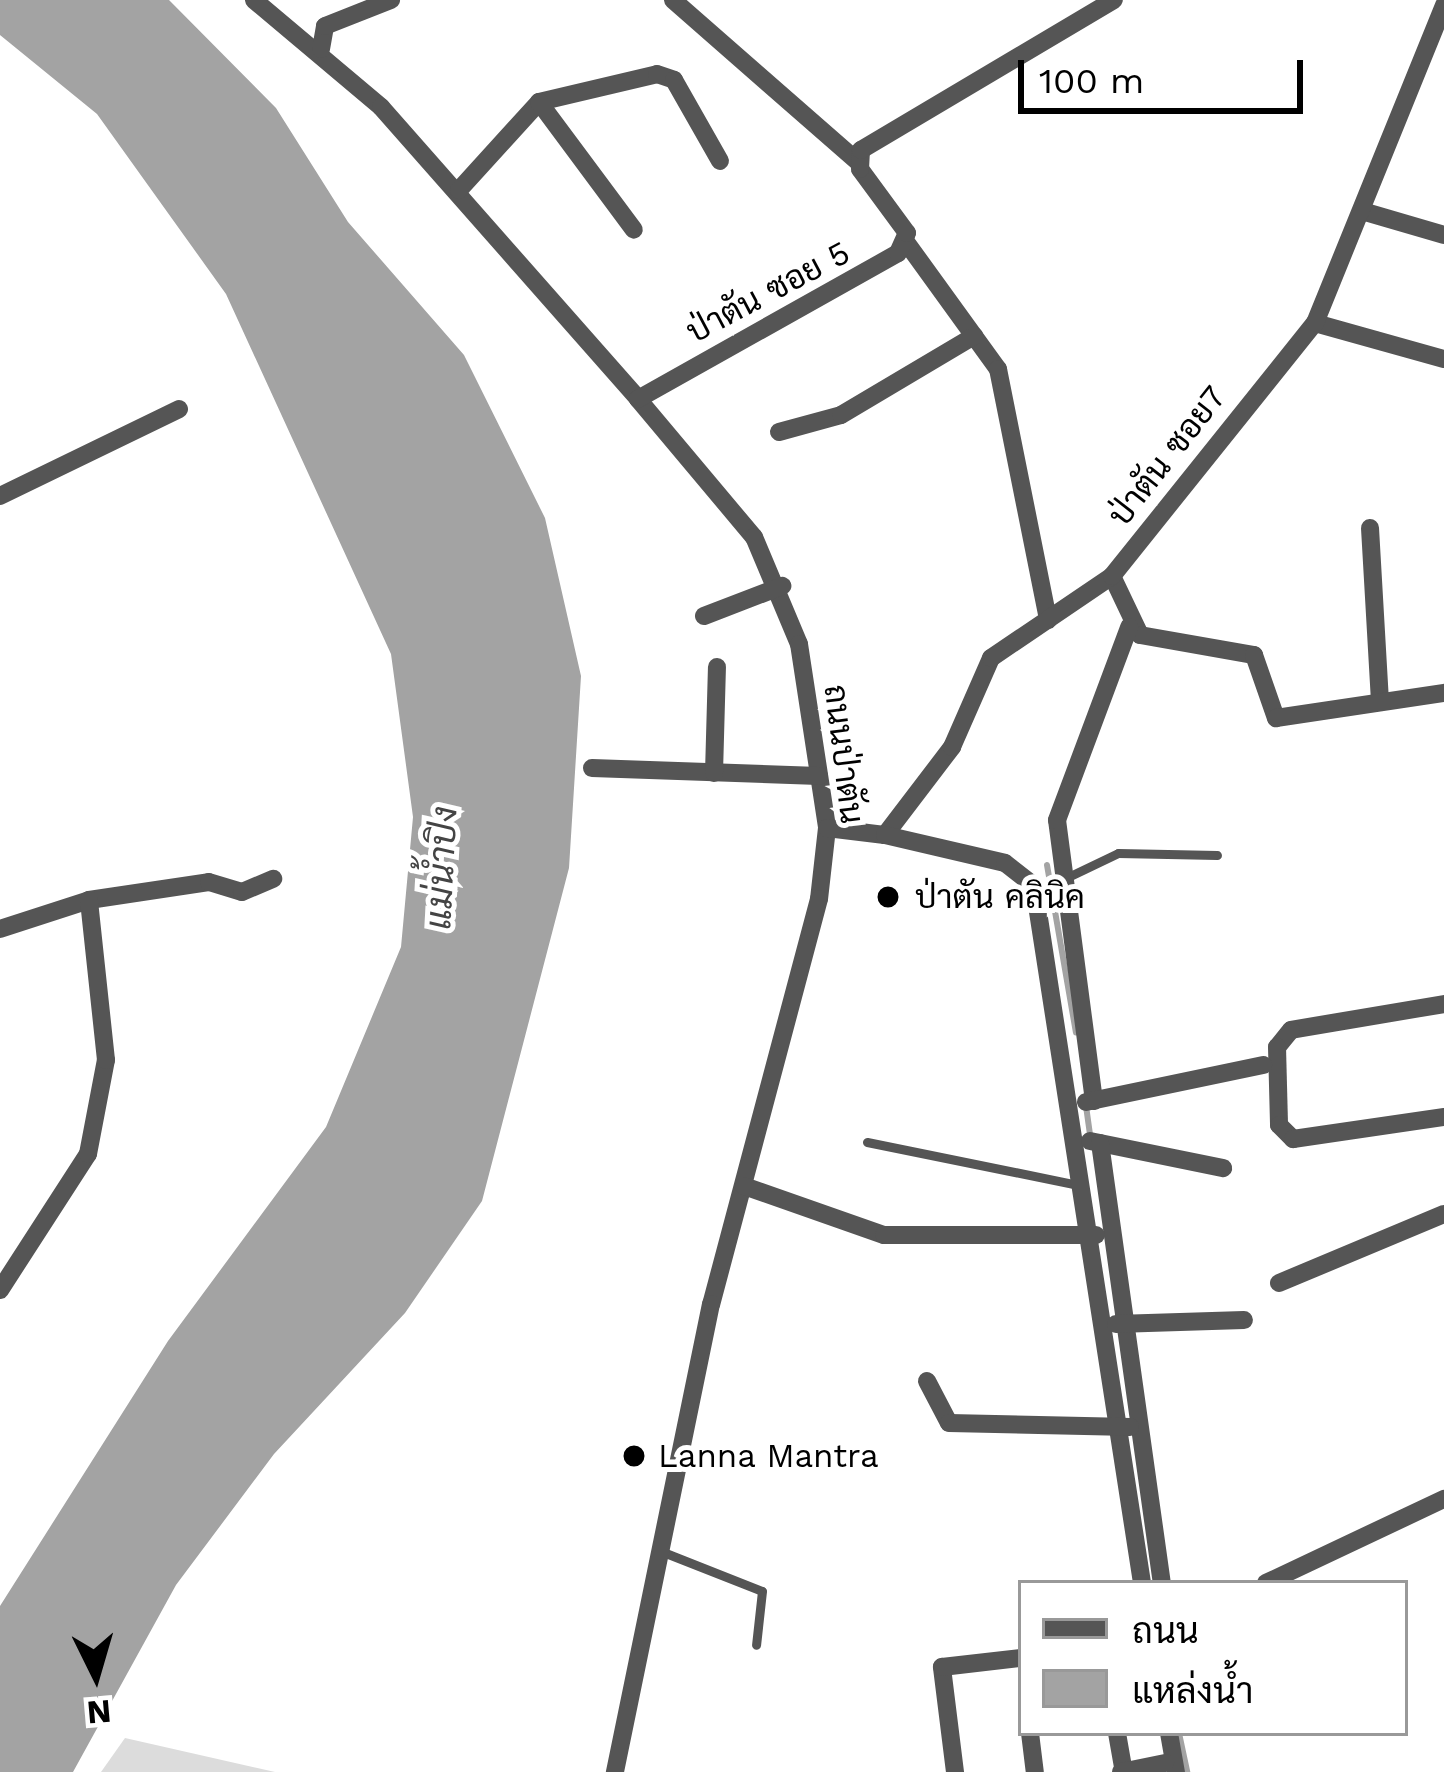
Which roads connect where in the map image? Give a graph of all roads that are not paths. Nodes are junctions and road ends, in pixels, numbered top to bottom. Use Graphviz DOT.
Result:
graph roads {
  1 [pos="391,0"];
  2 [pos="673,0"];
  3 [pos="1114,0"];
  4 [pos="264,4"];
  5 [pos="1444,5"];
  6 [pos="1436,45"];
  7 [pos="321,49"];
  8 [pos="539,102"];
  9 [pos="720,161"];
  10 [pos="859,165"];
  11 [pos="459,190"];
  12 [pos="1362,212"];
  13 [pos="634,230"];
  14 [pos="1444,235"];
  15 [pos="907,242"];
  16 [pos="1315,323"];
  17 [pos="974,336"];
  18 [pos="1444,359"];
  19 [pos="638,398"];
  20 [pos="178,409"];
  21 [pos="779,432"];
  22 [pos="0,496"];
  23 [pos="1370,529"];
  24 [pos="1112,576"];
  25 [pos="782,586"];
  26 [pos="704,616"];
  27 [pos="1048,620"];
  28 [pos="1129,627"];
  29 [pos="717,667"];
  30 [pos="1444,693"];
  31 [pos="1380,701"];
  32 [pos="592,768"];
  33 [pos="714,772"];
  34 [pos="819,776"];
  35 [pos="826,828"];
  36 [pos="885,835"];
  37 [pos="1217,855"];
  38 [pos="273,879"];
  39 [pos="1064,880"];
  40 [pos="1034,886"];
  41 [pos="89,900"];
  42 [pos="0,929"];
  43 [pos="1444,1004"];
  44 [pos="1082,1018"];
  45 [pos="1056,1024"];
  46 [pos="1263,1065"];
  47 [pos="1094,1101"];
  48 [pos="1069,1104"];
  49 [pos="1444,1117"];
  50 [pos="1074,1137"];
  51 [pos="867,1142"];
  52 [pos="1100,1143"];
  53 [pos="1223,1168"];
  54 [pos="744,1186"];
  55 [pos="1081,1186"];
  56 [pos="1444,1214"];
  57 [pos="1088,1234"];
  58 [pos="1113,1238"];
  59 [pos="1279,1283"];
  60 [pos="6,1289"];
  61 [pos="1244,1321"];
  62 [pos="1115,1324"];
  63 [pos="927,1381"];
  64 [pos="1140,1426"];
  65 [pos="1118,1429"];
  66 [pos="1444,1499"];
  67 [pos="658,1550"];
  68 [pos="1142,1580"];
  69 [pos="1162,1580"];
  70 [pos="1272,1580"];
  71 [pos="757,1645"];
  72 [pos="1018,1658"];
  73 [pos="1030,1736"];
  74 [pos="1117,1736"];
  75 [pos="1169,1736"];
  76 [pos="1170,1768"];
  77 [pos="1122,1770"];
  78 [pos="615,1772"];
  79 [pos="955,1772"];
  80 [pos="1035,1772"];
  1 -- 7 [label="street"];
  2 -- 10 [label="street"];
  3 -- 10 [label="street"];
  4 -- 7 [label="street, ถนนป่าตัน"];
  5 -- 6 [label="street, ป่าตัน ซอย7"];
  6 -- 12 [label="street, ป่าตัน ซอย7"];
  7 -- 11 [label="street, ถนนป่าตัน"];
  8 -- 9 [label="street"];
  8 -- 11 [label="street"];
  8 -- 13 [label="street"];
  10 -- 15 [label="street"];
  11 -- 19 [label="street, ถนนป่าตัน"];
  12 -- 14 [label="street"];
  12 -- 16 [label="street, ป่าตัน ซอย7"];
  15 -- 17 [label="street"];
  15 -- 19 [label="street, ป่าตัน ซอย 5"];
  16 -- 18 [label="street"];
  16 -- 24 [label="street, ป่าตัน ซอย7"];
  17 -- 21 [label="street"];
  17 -- 27 [label="street"];
  19 -- 25 [label="street, ถนนป่าตัน"];
  20 -- 22 [label="street"];
  23 -- 31 [label="street"];
  24 -- 27 [label="street, ป่าตัน ซอย7"];
  24 -- 28 [label="street"];
  25 -- 26 [label="street"];
  25 -- 34 [label="street, ถนนป่าตัน"];
  27 -- 36 [label="street, ป่าตัน ซอย7"];
  28 -- 31 [label="street"];
  28 -- 39 [label="street"];
  29 -- 33 [label="street"];
  30 -- 31 [label="street"];
  32 -- 33 [label="street"];
  33 -- 34 [label="street"];
  34 -- 35 [label="street, ถนนป่าตัน"];
  35 -- 36 [label="street"];
  35 -- 54 [label="street, ถนนป่าตัน"];
  36 -- 40 [label="street"];
  37 -- 39 [label="lane"];
  38 -- 41 [label="street"];
  39 -- 40 [label="street"];
  39 -- 44 [label="street"];
  40 -- 45 [label="street"];
  41 -- 42 [label="street"];
  41 -- 60 [label="street"];
  43 -- 49 [label="street"];
  44 -- 45 [label="street"];
  44 -- 47 [label="street"];
  45 -- 48 [label="street"];
  46 -- 47 [label="street"];
  47 -- 48 [label="street"];
  48 -- 50 [label="street"];
  50 -- 52 [label="street"];
  50 -- 55 [label="street"];
  51 -- 55 [label="lane"];
  52 -- 53 [label="street"];
  52 -- 58 [label="street"];
  54 -- 57 [label="street"];
  54 -- 67 [label="street, ถนนป่าตัน"];
  55 -- 57 [label="street"];
  56 -- 59 [label="street"];
  57 -- 58 [label="street"];
  57 -- 62 [label="street"];
  58 -- 62 [label="street"];
  61 -- 62 [label="street"];
  62 -- 64 [label="street"];
  62 -- 65 [label="street"];
  63 -- 65 [label="street"];
  64 -- 65 [label="street"];
  64 -- 69 [label="street"];
  65 -- 68 [label="street"];
  66 -- 70 [label="street"];
  67 -- 71 [label="lane"];
  67 -- 78 [label="street, ถนนป่าตัน"];
  72 -- 79 [label="street"];
  73 -- 80 [label="street"];
  74 -- 77 [label="street"];
  75 -- 76 [label="street"];
  76 -- 77 [label="street"];
}
